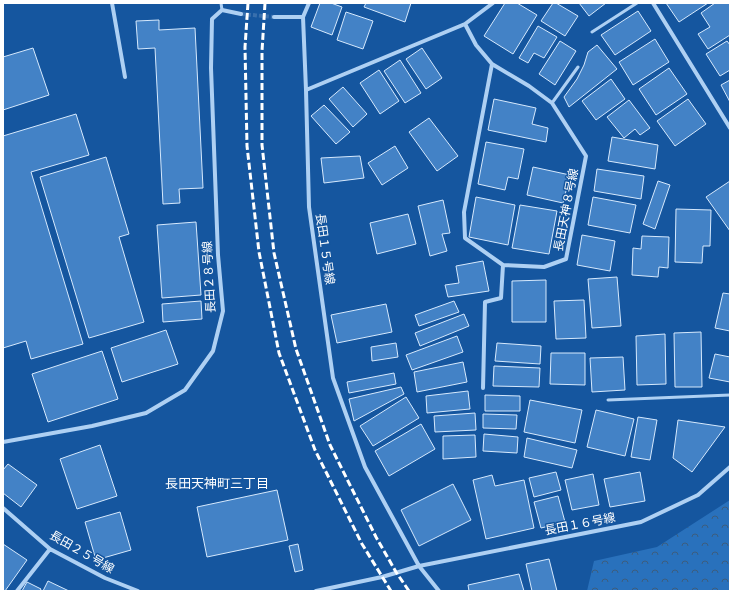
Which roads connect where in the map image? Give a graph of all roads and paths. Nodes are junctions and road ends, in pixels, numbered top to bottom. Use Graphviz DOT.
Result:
graph roads {
  1 [pos="112,3"];
  2 [pos="221,3"];
  3 [pos="309,3"];
  4 [pos="493,3"];
  5 [pos="637,3"];
  6 [pos="653,3"];
  7 [pos="222,10"];
  8 [pos="241,14"];
  9 [pos="274,16"];
  10 [pos="303,16"];
  11 [pos="465,24"];
  12 [pos="592,32"];
  13 [pos="492,64"];
  14 [pos="578,67"];
  15 [pos="125,77"];
  16 [pos="306,90"];
  17 [pos="552,103"];
  18 [pos="730,128"];
  19 [pos="503,265"];
  20 [pos="483,388"];
  21 [pos="730,395"];
  22 [pos="608,400"];
  23 [pos="3,442"];
  24 [pos="730,467"];
  25 [pos="3,508"];
  26 [pos="50,549"];
  27 [pos="419,566"];
  28 [pos="17,591"];
  29 [pos="138,591"];
  30 [pos="316,591"];
  31 [pos="439,591"];
  1 -- 15 [label="street"];
  2 -- 7 [label="lane"];
  3 -- 10 [label="street"];
  4 -- 11 [label="street"];
  5 -- 12 [label="lane"];
  6 -- 18 [label="street"];
  7 -- 8 [label="street"];
  7 -- 23 [label="street, 長田２８号線"];
  9 -- 10 [label="street"];
  10 -- 16 [label="street, 長田１５号線"];
  11 -- 13 [label="street, 長田天神８号線"];
  11 -- 16 [label="street"];
  13 -- 17 [label="street, 長田天神８号線"];
  13 -- 19 [label="street"];
  14 -- 17 [label="lane"];
  16 -- 27 [label="street, 長田１５号線"];
  17 -- 19 [label="street, 長田天神８号線"];
  19 -- 20 [label="street"];
  21 -- 22 [label="lane"];
  24 -- 27 [label="street, 長田１６号線"];
  25 -- 26 [label="street, 長田２５号線"];
  26 -- 28 [label="street"];
  26 -- 29 [label="street, 長田２５号線"];
  27 -- 30 [label="street"];
  27 -- 31 [label="street, 長田１５号線"];
}
